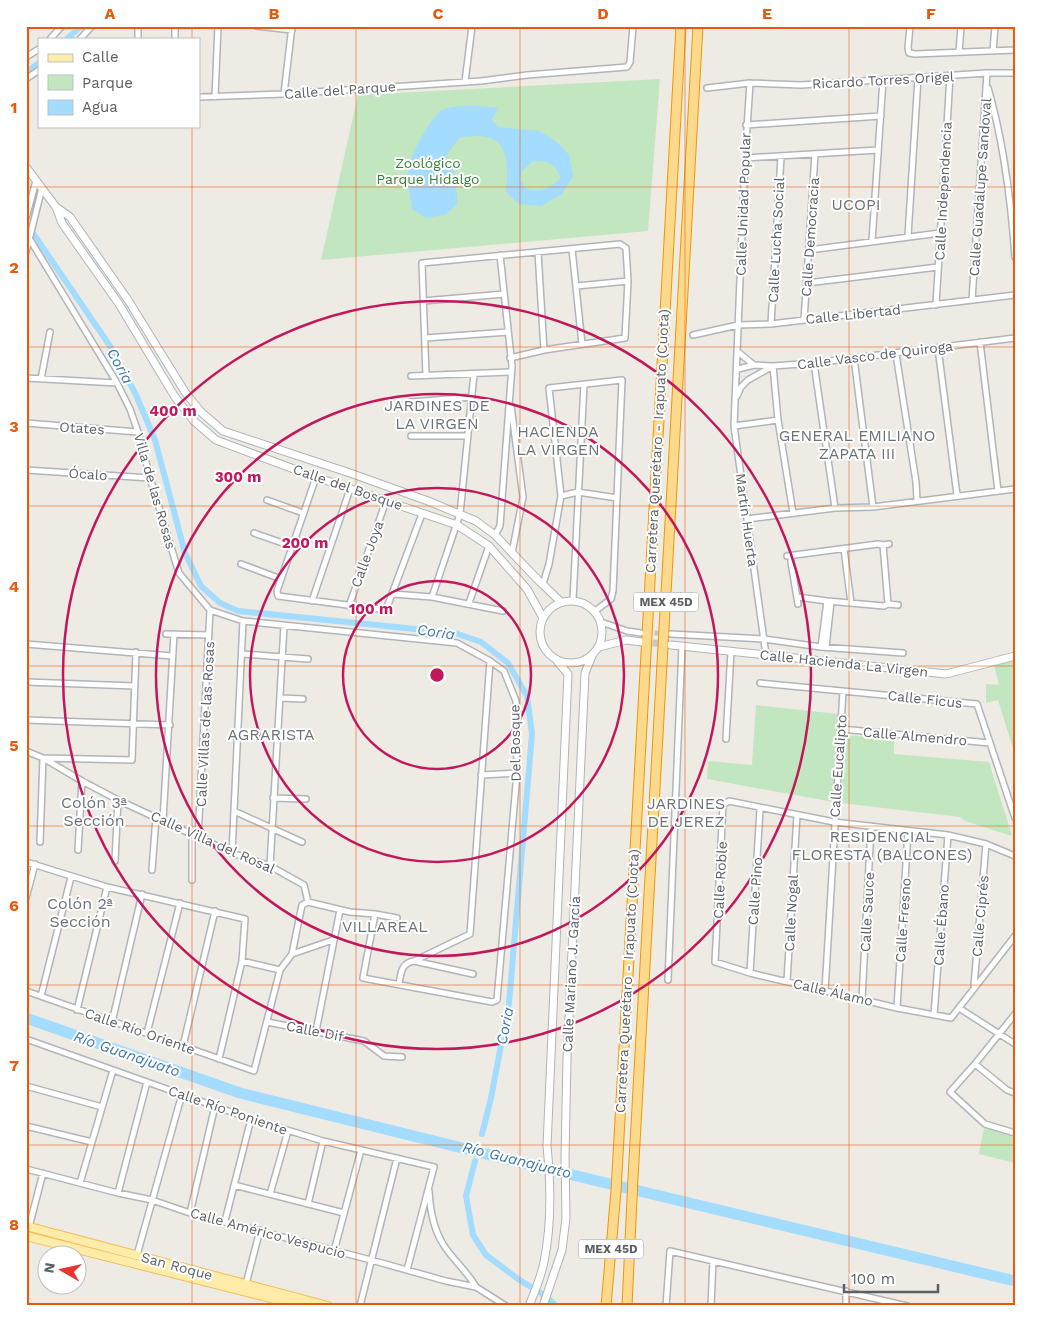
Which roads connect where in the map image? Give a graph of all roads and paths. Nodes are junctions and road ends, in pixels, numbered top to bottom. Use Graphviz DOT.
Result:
graph roads {
  1 [pos="62,26"];
  2 [pos="92,26"];
  3 [pos="218,26"];
  4 [pos="256,26"];
  5 [pos="472,26"];
  6 [pos="633,26"];
  7 [pos="681,26"];
  8 [pos="698,26"];
  9 [pos="910,26"];
  10 [pos="961,26"];
  11 [pos="995,26"];
  12 [pos="292,28"];
  13 [pos="51,38"];
  14 [pos="81,38"];
  15 [pos="38,50"];
  16 [pos="1015,50"];
  17 [pos="993,51"];
  18 [pos="959,52"];
  19 [pos="26,57"];
  20 [pos="38,71"];
  21 [pos="987,73"];
  22 [pos="1015,73"];
  23 [pos="950,76"];
  24 [pos="918,78"];
  25 [pos="26,79"];
  26 [pos="882,80"];
  27 [pos="465,82"];
  28 [pos="750,83"];
  29 [pos="987,86"];
  30 [pos="707,88"];
  31 [pos="284,94"];
  32 [pos="200,97"];
  33 [pos="215,97"];
  34 [pos="881,116"];
  35 [pos="746,125"];
  36 [pos="878,150"];
  37 [pos="815,154"];
  38 [pos="781,157"];
  39 [pos="745,158"];
  40 [pos="26,167"];
  41 [pos="36,181"];
  42 [pos="42,188"];
  43 [pos="56,207"];
  44 [pos="26,218"];
  45 [pos="940,233"];
  46 [pos="29,235"];
  47 [pos="908,236"];
  48 [pos="872,241"];
  49 [pos="572,249"];
  50 [pos="810,250"];
  51 [pos="26,252"];
  52 [pos="538,252"];
  53 [pos="500,256"];
  54 [pos="1015,257"];
  55 [pos="938,267"];
  56 [pos="628,281"];
  57 [pos="807,283"];
  58 [pos="577,286"];
  59 [pos="504,294"];
  60 [pos="1015,295"];
  61 [pos="972,300"];
  62 [pos="423,301"];
  63 [pos="936,305"];
  64 [pos="804,320"];
  65 [pos="771,324"];
  66 [pos="738,325"];
  67 [pos="50,332"];
  68 [pos="508,332"];
  69 [pos="693,335"];
  70 [pos="425,338"];
  71 [pos="1015,338"];
  72 [pos="980,342"];
  73 [pos="582,344"];
  74 [pos="938,348"];
  75 [pos="544,350"];
  76 [pos="738,352"];
  77 [pos="896,354"];
  78 [pos="510,358"];
  79 [pos="854,358"];
  80 [pos="814,363"];
  81 [pos="754,365"];
  82 [pos="773,366"];
  83 [pos="738,369"];
  84 [pos="511,372"];
  85 [pos="474,374"];
  86 [pos="411,376"];
  87 [pos="426,376"];
  88 [pos="26,378"];
  89 [pos="41,379"];
  90 [pos="116,383"];
  91 [pos="584,384"];
  92 [pos="741,387"];
  93 [pos="510,393"];
  94 [pos="472,397"];
  95 [pos="735,398"];
  96 [pos="411,402"];
  97 [pos="778,420"];
  98 [pos="26,423"];
  99 [pos="734,426"];
  100 [pos="138,432"];
  101 [pos="411,436"];
  102 [pos="468,436"];
  103 [pos="26,470"];
  104 [pos="316,476"];
  105 [pos="150,478"];
  106 [pos="350,489"];
  107 [pos="1015,489"];
  108 [pos="998,491"];
  109 [pos="578,492"];
  110 [pos="957,495"];
  111 [pos="561,496"];
  112 [pos="617,498"];
  113 [pos="267,500"];
  114 [pos="386,501"];
  115 [pos="917,501"];
  116 [pos="873,507"];
  117 [pos="835,508"];
  118 [pos="303,513"];
  119 [pos="793,513"];
  120 [pos="422,514"];
  121 [pos="460,514"];
  122 [pos="747,520"];
  123 [pos="457,525"];
  124 [pos="254,533"];
  125 [pos="495,535"];
  126 [pos="291,546"];
  127 [pos="489,546"];
  128 [pos="844,549"];
  129 [pos="512,553"];
  130 [pos="241,564"];
  131 [pos="281,579"];
  132 [pos="543,584"];
  133 [pos="393,594"];
  134 [pos="432,597"];
  135 [pos="798,597"];
  136 [pos="574,600"];
  137 [pos="829,601"];
  138 [pos="312,602"];
  139 [pos="561,602"];
  140 [pos="470,603"];
  141 [pos="851,603"];
  142 [pos="798,604"];
  143 [pos="888,604"];
  144 [pos="898,605"];
  145 [pos="349,606"];
  146 [pos="210,610"];
  147 [pos="503,611"];
  148 [pos="595,611"];
  149 [pos="543,618"];
  150 [pos="243,621"];
  151 [pos="601,622"];
  152 [pos="284,626"];
  153 [pos="641,633"];
  154 [pos="166,634"];
  155 [pos="174,634"];
  156 [pos="671,634"];
  157 [pos="210,635"];
  158 [pos="764,639"];
  159 [pos="642,642"];
  160 [pos="26,644"];
  161 [pos="671,645"];
  162 [pos="599,646"];
  163 [pos="682,646"];
  164 [pos="823,647"];
  165 [pos="731,651"];
  166 [pos="136,652"];
  167 [pos="903,653"];
  168 [pos="243,654"];
  169 [pos="766,655"];
  170 [pos="172,656"];
  171 [pos="592,656"];
  172 [pos="1015,656"];
  173 [pos="283,658"];
  174 [pos="308,659"];
  175 [pos="490,661"];
  176 [pos="557,661"];
  177 [pos="26,682"];
  178 [pos="760,683"];
  179 [pos="135,686"];
  180 [pos="844,691"];
  181 [pos="281,698"];
  182 [pos="303,699"];
  183 [pos="26,720"];
  184 [pos="134,724"];
  185 [pos="170,725"];
  186 [pos="841,729"];
  187 [pos="278,734"];
  188 [pos="310,736"];
  189 [pos="726,739"];
  190 [pos="990,743"];
  191 [pos="26,751"];
  192 [pos="43,758"];
  193 [pos="517,773"];
  194 [pos="481,774"];
  195 [pos="82,781"];
  196 [pos="273,798"];
  197 [pos="306,799"];
  198 [pos="118,800"];
  199 [pos="760,809"];
  200 [pos="234,812"];
  201 [pos="797,815"];
  202 [pos="156,817"];
  203 [pos="1015,817"];
  204 [pos="163,820"];
  205 [pos="834,822"];
  206 [pos="871,826"];
  207 [pos="271,829"];
  208 [pos="908,832"];
  209 [pos="192,834"];
  210 [pos="948,835"];
  211 [pos="198,837"];
  212 [pos="40,842"];
  213 [pos="302,842"];
  214 [pos="986,844"];
  215 [pos="78,850"];
  216 [pos="232,853"];
  217 [pos="1015,856"];
  218 [pos="115,861"];
  219 [pos="26,862"];
  220 [pos="35,864"];
  221 [pos="270,866"];
  222 [pos="152,870"];
  223 [pos="71,877"];
  224 [pos="192,880"];
  225 [pos="107,887"];
  226 [pos="142,894"];
  227 [pos="26,898"];
  228 [pos="308,902"];
  229 [pos="180,903"];
  230 [pos="340,910"];
  231 [pos="215,911"];
  232 [pos="375,914"];
  233 [pos="397,918"];
  234 [pos="1015,936"];
  235 [pos="333,940"];
  236 [pos="292,954"];
  237 [pos="242,961"];
  238 [pos="414,961"];
  239 [pos="715,962"];
  240 [pos="280,970"];
  241 [pos="750,973"];
  242 [pos="473,974"];
  243 [pos="668,980"];
  244 [pos="787,981"];
  245 [pos="399,984"];
  246 [pos="974,987"];
  247 [pos="26,991"];
  248 [pos="824,991"];
  249 [pos="41,996"];
  250 [pos="862,998"];
  251 [pos="897,1008"];
  252 [pos="960,1008"];
  253 [pos="77,1010"];
  254 [pos="1015,1014"];
  255 [pos="934,1015"];
  256 [pos="112,1022"];
  257 [pos="267,1022"];
  258 [pos="316,1031"];
  259 [pos="147,1033"];
  260 [pos="1000,1035"];
  261 [pos="26,1039"];
  262 [pos="1015,1044"];
  263 [pos="183,1046"];
  264 [pos="402,1057"];
  265 [pos="220,1059"];
  266 [pos="975,1064"];
  267 [pos="113,1070"];
  268 [pos="147,1082"];
  269 [pos="26,1086"];
  270 [pos="1015,1093"];
  271 [pos="182,1094"];
  272 [pos="215,1106"];
  273 [pos="102,1107"];
  274 [pos="251,1120"];
  275 [pos="26,1126"];
  276 [pos="288,1131"];
  277 [pos="1015,1133"];
  278 [pos="323,1141"];
  279 [pos="92,1142"];
  280 [pos="361,1150"];
  281 [pos="397,1158"];
  282 [pos="26,1169"];
  283 [pos="43,1173"];
  284 [pos="80,1183"];
  285 [pos="234,1185"];
  286 [pos="429,1185"];
  287 [pos="118,1193"];
  288 [pos="270,1194"];
  289 [pos="152,1200"];
  290 [pos="308,1204"];
  291 [pos="190,1213"];
  292 [pos="344,1213"];
  293 [pos="224,1221"];
  294 [pos="28,1226"];
  295 [pos="260,1230"];
  296 [pos="26,1236"];
  297 [pos="334,1251"];
  298 [pos="137,1255"];
  299 [pos="371,1260"];
  300 [pos="713,1261"];
  301 [pos="407,1270"];
  302 [pos="225,1282"];
  303 [pos="246,1284"];
  304 [pos="476,1287"];
  305 [pos="846,1291"];
  306 [pos="543,1304"];
  307 [pos="302,1306"];
  308 [pos="328,1306"];
  309 [pos="360,1306"];
  310 [pos="506,1306"];
  311 [pos="529,1306"];
  312 [pos="606,1306"];
  313 [pos="628,1306"];
  314 [pos="666,1306"];
  315 [pos="711,1306"];
  316 [pos="846,1306"];
  317 [pos="906,1306"];
  1 -- 13 [label="street"];
  2 -- 14 [label="street"];
  3 -- 33 [label="street"];
  4 -- 12 [label="street"];
  5 -- 27 [label="street"];
  6 -- 27 [label="street, Calle del Parque"];
  7 -- 312 [label="highway, Carretera Querétaro - Irapuato (Cuota) / MEX 45D"];
  8 -- 313 [label="highway, Carretera Querétaro - Irapuato (Cuota) / MEX 45D"];
  9 -- 18 [label="street"];
  10 -- 18 [label="street"];
  11 -- 17 [label="street"];
  12 -- 31 [label="street"];
  15 -- 19 [label="street"];
  16 -- 17 [label="street"];
  17 -- 18 [label="street"];
  20 -- 25 [label="street"];
  21 -- 22 [label="street, Ricardo Torres Origel"];
  21 -- 23 [label="street, Ricardo Torres Origel"];
  21 -- 29 [label="street, Calle Guadalupe Sandoval"];
  23 -- 24 [label="street, Ricardo Torres Origel"];
  23 -- 45 [label="street, Calle Independencia"];
  24 -- 26 [label="street, Ricardo Torres Origel"];
  24 -- 47 [label="street"];
  26 -- 28 [label="street, Ricardo Torres Origel"];
  26 -- 34 [label="street"];
  27 -- 31 [label="street, Calle del Parque"];
  28 -- 30 [label="street, Ricardo Torres Origel"];
  28 -- 35 [label="street, Calle Unidad Popular"];
  29 -- 54 [label="street"];
  29 -- 61 [label="street, Calle Guadalupe Sandoval"];
  31 -- 33 [label="street, Calle del Parque"];
  32 -- 33 [label="street, Calle del Parque"];
  34 -- 35 [label="street"];
  34 -- 36 [label="street"];
  35 -- 39 [label="street, Calle Unidad Popular"];
  36 -- 37 [label="street"];
  36 -- 48 [label="street"];
  37 -- 38 [label="street"];
  37 -- 50 [label="street, Calle Democracia"];
  38 -- 39 [label="street"];
  38 -- 65 [label="street, Calle Lucha Social"];
  39 -- 66 [label="street, Calle Unidad Popular"];
  40 -- 41 [label="street, Calle del Bosque"];
  41 -- 42 [label="street, Calle del Bosque"];
  41 -- 44 [label="street"];
  42 -- 43 [label="street, Calle del Bosque"];
  42 -- 46 [label="street"];
  43 -- 104 [label="street, Calle del Bosque"];
  43 -- 121 [label="street, Calle del Bosque"];
  45 -- 47 [label="street"];
  45 -- 55 [label="street, Calle Independencia"];
  46 -- 51 [label="street"];
  46 -- 90 [label="street, Villa de las Rosas"];
  47 -- 48 [label="street"];
  48 -- 50 [label="street"];
  49 -- 52 [label="street"];
  49 -- 56 [label="street"];
  49 -- 58 [label="street"];
  50 -- 57 [label="street, Calle Democracia"];
  52 -- 53 [label="street"];
  52 -- 75 [label="street"];
  53 -- 59 [label="street"];
  53 -- 62 [label="street"];
  55 -- 57 [label="street"];
  55 -- 63 [label="street, Calle Independencia"];
  56 -- 58 [label="street"];
  56 -- 73 [label="street"];
  57 -- 64 [label="street, Calle Democracia"];
  58 -- 73 [label="street"];
  59 -- 62 [label="street"];
  59 -- 68 [label="street"];
  60 -- 61 [label="street, Calle Libertad"];
  61 -- 63 [label="street, Calle Libertad"];
  62 -- 70 [label="street"];
  63 -- 64 [label="street, Calle Libertad"];
  64 -- 65 [label="street, Calle Libertad"];
  65 -- 66 [label="street, Calle Libertad"];
  66 -- 69 [label="street, Calle Libertad"];
  66 -- 76 [label="street, Calle Unidad Popular"];
  67 -- 89 [label="street"];
  68 -- 70 [label="street"];
  68 -- 78 [label="street"];
  70 -- 87 [label="street"];
  71 -- 72 [label="street, Calle Vasco de Quiroga"];
  72 -- 74 [label="street, Calle Vasco de Quiroga"];
  72 -- 108 [label="street"];
  73 -- 75 [label="street"];
  74 -- 77 [label="street, Calle Vasco de Quiroga"];
  74 -- 110 [label="street"];
  75 -- 78 [label="street"];
  76 -- 81 [label="street"];
  76 -- 83 [label="street, Calle Unidad Popular"];
  77 -- 79 [label="street, Calle Vasco de Quiroga"];
  77 -- 115 [label="street"];
  78 -- 84 [label="street"];
  79 -- 80 [label="street, Calle Vasco de Quiroga"];
  79 -- 116 [label="street"];
  80 -- 82 [label="street, Calle Vasco de Quiroga"];
  80 -- 117 [label="street"];
  81 -- 82 [label="street"];
  81 -- 83 [label="street"];
  82 -- 92 [label="street, Calle Vasco de Quiroga"];
  82 -- 97 [label="street"];
  83 -- 95 [label="street, Calle Unidad Popular"];
  84 -- 85 [label="street"];
  84 -- 93 [label="street"];
  85 -- 87 [label="street"];
  85 -- 94 [label="street"];
  86 -- 87 [label="street"];
  88 -- 89 [label="street"];
  89 -- 90 [label="street"];
  90 -- 100 [label="street, Villa de las Rosas"];
  91 -- 109 [label="street"];
  91 -- 111 [label="street"];
  91 -- 112 [label="street"];
  92 -- 95 [label="street, Martín Huerta"];
  93 -- 125 [label="street"];
  93 -- 129 [label="street"];
  94 -- 96 [label="street"];
  94 -- 102 [label="street"];
  95 -- 99 [label="street, Martín Huerta"];
  97 -- 99 [label="street"];
  97 -- 119 [label="street"];
  98 -- 100 [label="street, Otates"];
  99 -- 122 [label="street, Martín Huerta"];
  100 -- 105 [label="street, Villa de las Rosas"];
  101 -- 102 [label="street"];
  102 -- 121 [label="street"];
  103 -- 105 [label="street, Ócalo"];
  104 -- 106 [label="street, Calle del Bosque"];
  104 -- 118 [label="street"];
  105 -- 146 [label="street, Villa de las Rosas"];
  106 -- 114 [label="street, Calle del Bosque"];
  106 -- 138 [label="street"];
  107 -- 108 [label="street"];
  108 -- 110 [label="street"];
  109 -- 111 [label="street"];
  109 -- 112 [label="street"];
  109 -- 136 [label="street"];
  110 -- 115 [label="street"];
  111 -- 132 [label="street"];
  112 -- 148 [label="street"];
  113 -- 118 [label="street"];
  114 -- 120 [label="street, Calle del Bosque"];
  114 -- 145 [label="street, Calle Joya"];
  115 -- 116 [label="street"];
  116 -- 117 [label="street"];
  117 -- 119 [label="street"];
  118 -- 126 [label="street"];
  119 -- 122 [label="street"];
  120 -- 123 [label="street, Calle del Bosque"];
  120 -- 133 [label="street"];
  121 -- 123 [label="street"];
  121 -- 125 [label="street, Calle del Bosque"];
  122 -- 158 [label="street, Martín Huerta"];
  123 -- 127 [label="street, Calle del Bosque"];
  123 -- 134 [label="street"];
  124 -- 126 [label="street"];
  125 -- 129 [label="street, Calle del Bosque"];
  126 -- 131 [label="street"];
  127 -- 140 [label="street"];
  127 -- 149 [label="street, Calle del Bosque"];
  128 -- 135 [label="street"];
  128 -- 141 [label="street"];
  128 -- 143 [label="street"];
  129 -- 132 [label="street, Calle del Bosque"];
  130 -- 131 [label="street"];
  131 -- 138 [label="street"];
  132 -- 139 [label="street, Calle del Bosque"];
  133 -- 134 [label="street"];
  133 -- 145 [label="street"];
  134 -- 140 [label="street"];
  135 -- 137 [label="street"];
  135 -- 142 [label="street"];
  136 -- 139 [label="street"];
  136 -- 148 [label="street"];
  137 -- 141 [label="street"];
  137 -- 164 [label="street"];
  138 -- 145 [label="street"];
  139 -- 149 [label="street"];
  140 -- 147 [label="street"];
  141 -- 143 [label="street"];
  143 -- 144 [label="street"];
  146 -- 150 [label="street, Del Bosque"];
  146 -- 157 [label="street, Calle Villas de las Rosas"];
  148 -- 151 [label="street"];
  149 -- 176 [label="street"];
  150 -- 152 [label="street, Del Bosque"];
  150 -- 168 [label="street"];
  151 -- 153 [label="street"];
  151 -- 162 [label="street"];
  152 -- 173 [label="street"];
  152 -- 175 [label="street, Del Bosque"];
  154 -- 155 [label="street"];
  155 -- 157 [label="street"];
  155 -- 170 [label="street"];
  156 -- 158 [label="street"];
  157 -- 211 [label="street, Calle Villas de las Rosas"];
  158 -- 164 [label="street"];
  158 -- 169 [label="street, Martín Huerta"];
  159 -- 162 [label="street"];
  160 -- 166 [label="street"];
  161 -- 163 [label="street, Calle Hacienda La Virgen"];
  162 -- 171 [label="street"];
  163 -- 165 [label="street, Calle Hacienda La Virgen"];
  163 -- 243 [label="street"];
  164 -- 167 [label="street"];
  165 -- 169 [label="street, Calle Hacienda La Virgen"];
  165 -- 189 [label="street"];
  166 -- 170 [label="street"];
  166 -- 179 [label="street"];
  168 -- 173 [label="street"];
  168 -- 200 [label="street"];
  169 -- 172 [label="street, Calle Hacienda La Virgen"];
  170 -- 185 [label="street"];
  171 -- 176 [label="street"];
  171 -- 306 [label="street, Calle Mariano J. García"];
  173 -- 174 [label="street"];
  173 -- 181 [label="street"];
  175 -- 193 [label="street, Del Bosque"];
  175 -- 194 [label="street"];
  176 -- 311 [label="street, Calle Mariano J. García"];
  177 -- 179 [label="street"];
  178 -- 180 [label="street"];
  179 -- 184 [label="street"];
  180 -- 186 [label="street, Calle Eucalipto"];
  180 -- 190 [label="street, Calle Ficus"];
  181 -- 182 [label="street"];
  181 -- 187 [label="street"];
  183 -- 184 [label="street"];
  184 -- 185 [label="street"];
  184 -- 192 [label="street"];
  185 -- 204 [label="street"];
  186 -- 190 [label="street, Calle Almendro"];
  186 -- 205 [label="street, Calle Eucalipto"];
  187 -- 188 [label="street"];
  187 -- 196 [label="street"];
  190 -- 203 [label="street, Calle Ficus"];
  191 -- 192 [label="street, Calle Villa del Rosal"];
  192 -- 195 [label="street, Calle Villa del Rosal"];
  192 -- 212 [label="street"];
  193 -- 194 [label="street"];
  193 -- 245 [label="street, Del Bosque"];
  194 -- 238 [label="street"];
  195 -- 198 [label="street, Calle Villa del Rosal"];
  195 -- 215 [label="street"];
  196 -- 197 [label="street"];
  196 -- 207 [label="street"];
  198 -- 202 [label="street, Calle Villa del Rosal"];
  198 -- 218 [label="street"];
  199 -- 201 [label="street"];
  199 -- 239 [label="street, Calle Roble"];
  199 -- 241 [label="street, Calle Pino"];
  200 -- 207 [label="street"];
  200 -- 216 [label="street"];
  201 -- 205 [label="street"];
  201 -- 244 [label="street, Calle Nogal"];
  202 -- 204 [label="street, Calle Villa del Rosal"];
  202 -- 222 [label="street"];
  204 -- 209 [label="street, Calle Villa del Rosal"];
  205 -- 206 [label="street"];
  205 -- 248 [label="street, Calle Eucalipto"];
  206 -- 208 [label="street"];
  206 -- 250 [label="street, Calle Sauce"];
  207 -- 213 [label="street"];
  207 -- 221 [label="street"];
  208 -- 210 [label="street"];
  208 -- 251 [label="street, Calle Fresno"];
  209 -- 211 [label="street, Calle Villa del Rosal"];
  209 -- 224 [label="street"];
  210 -- 214 [label="street"];
  210 -- 255 [label="street, Calle Ébano"];
  211 -- 216 [label="street, Calle Villa del Rosal"];
  214 -- 217 [label="street"];
  214 -- 246 [label="street, Calle Ciprés"];
  216 -- 221 [label="street, Calle Villa del Rosal"];
  219 -- 220 [label="street"];
  220 -- 223 [label="street"];
  220 -- 227 [label="street"];
  221 -- 228 [label="street, Calle Villa del Rosal"];
  223 -- 225 [label="street"];
  223 -- 249 [label="street"];
  225 -- 226 [label="street"];
  225 -- 253 [label="street"];
  226 -- 229 [label="street"];
  226 -- 256 [label="street"];
  228 -- 230 [label="street"];
  228 -- 236 [label="street"];
  229 -- 231 [label="street"];
  229 -- 259 [label="street"];
  230 -- 232 [label="street"];
  230 -- 235 [label="street"];
  231 -- 237 [label="street"];
  231 -- 263 [label="street"];
  232 -- 233 [label="street"];
  232 -- 245 [label="street"];
  234 -- 246 [label="street"];
  235 -- 236 [label="street"];
  235 -- 258 [label="street"];
  236 -- 240 [label="street"];
  237 -- 240 [label="street"];
  237 -- 265 [label="street"];
  238 -- 242 [label="street"];
  238 -- 245 [label="street"];
  239 -- 241 [label="street, Calle Álamo"];
  240 -- 257 [label="street"];
  241 -- 244 [label="street, Calle Álamo"];
  244 -- 248 [label="street, Calle Álamo"];
  246 -- 252 [label="street"];
  247 -- 249 [label="street, Calle Río Oriente"];
  248 -- 250 [label="street, Calle Álamo"];
  249 -- 253 [label="street, Calle Río Oriente"];
  250 -- 251 [label="street, Calle Álamo"];
  251 -- 255 [label="street, Calle Álamo"];
  252 -- 255 [label="street, Calle Álamo"];
  252 -- 260 [label="street"];
  253 -- 256 [label="street, Calle Río Oriente"];
  254 -- 260 [label="street"];
  256 -- 259 [label="street, Calle Río Oriente"];
  257 -- 258 [label="street, Calle Dif"];
  257 -- 265 [label="street, Calle Río Oriente"];
  258 -- 264 [label="street, Calle Dif"];
  259 -- 263 [label="street, Calle Río Oriente"];
  260 -- 262 [label="street"];
  260 -- 266 [label="street"];
  261 -- 267 [label="street, Calle Río Poniente"];
  263 -- 265 [label="street, Calle Río Oriente"];
  266 -- 270 [label="street"];
  266 -- 277 [label="street"];
  267 -- 268 [label="street, Calle Río Poniente"];
  267 -- 273 [label="street"];
  268 -- 271 [label="street, Calle Río Poniente"];
  268 -- 287 [label="street"];
  269 -- 273 [label="street"];
  271 -- 272 [label="street, Calle Río Poniente"];
  271 -- 289 [label="street"];
  272 -- 274 [label="street, Calle Río Poniente"];
  272 -- 291 [label="street"];
  273 -- 279 [label="street"];
  274 -- 276 [label="street, Calle Río Poniente"];
  274 -- 285 [label="street"];
  275 -- 279 [label="street"];
  276 -- 278 [label="street, Calle Río Poniente"];
  276 -- 288 [label="street"];
  278 -- 280 [label="street, Calle Río Poniente"];
  278 -- 290 [label="street"];
  279 -- 284 [label="street"];
  280 -- 281 [label="street, Calle Río Poniente"];
  280 -- 292 [label="street"];
  281 -- 286 [label="street, Calle Río Poniente"];
  281 -- 299 [label="street"];
  282 -- 283 [label="street, Calle Américo Vespucio"];
  283 -- 284 [label="street, Calle Américo Vespucio"];
  283 -- 294 [label="street"];
  284 -- 287 [label="street, Calle Américo Vespucio"];
  285 -- 288 [label="street"];
  285 -- 293 [label="street"];
  286 -- 301 [label="street"];
  286 -- 304 [label="street"];
  287 -- 289 [label="street, Calle Américo Vespucio"];
  288 -- 290 [label="street"];
  289 -- 291 [label="street, Calle Américo Vespucio"];
  289 -- 298 [label="street"];
  290 -- 292 [label="street"];
  291 -- 293 [label="street, Calle Américo Vespucio"];
  292 -- 297 [label="street"];
  293 -- 295 [label="street, Calle Américo Vespucio"];
  294 -- 298 [label="main road, San Roque"];
  295 -- 297 [label="street, Calle Américo Vespucio"];
  295 -- 303 [label="street"];
  296 -- 302 [label="main road, San Roque"];
  297 -- 299 [label="street, Calle Américo Vespucio"];
  298 -- 302 [label="main road, San Roque"];
  299 -- 301 [label="street, Calle Américo Vespucio"];
  299 -- 309 [label="street"];
  300 -- 305 [label="street"];
  300 -- 314 [label="street"];
  300 -- 315 [label="street"];
  301 -- 304 [label="street, Calle Américo Vespucio"];
  302 -- 303 [label="main road, San Roque"];
  302 -- 307 [label="main road, San Roque"];
  303 -- 308 [label="main road, San Roque"];
  304 -- 310 [label="street, Calle Américo Vespucio"];
  305 -- 316 [label="street"];
  305 -- 317 [label="street"];
}
